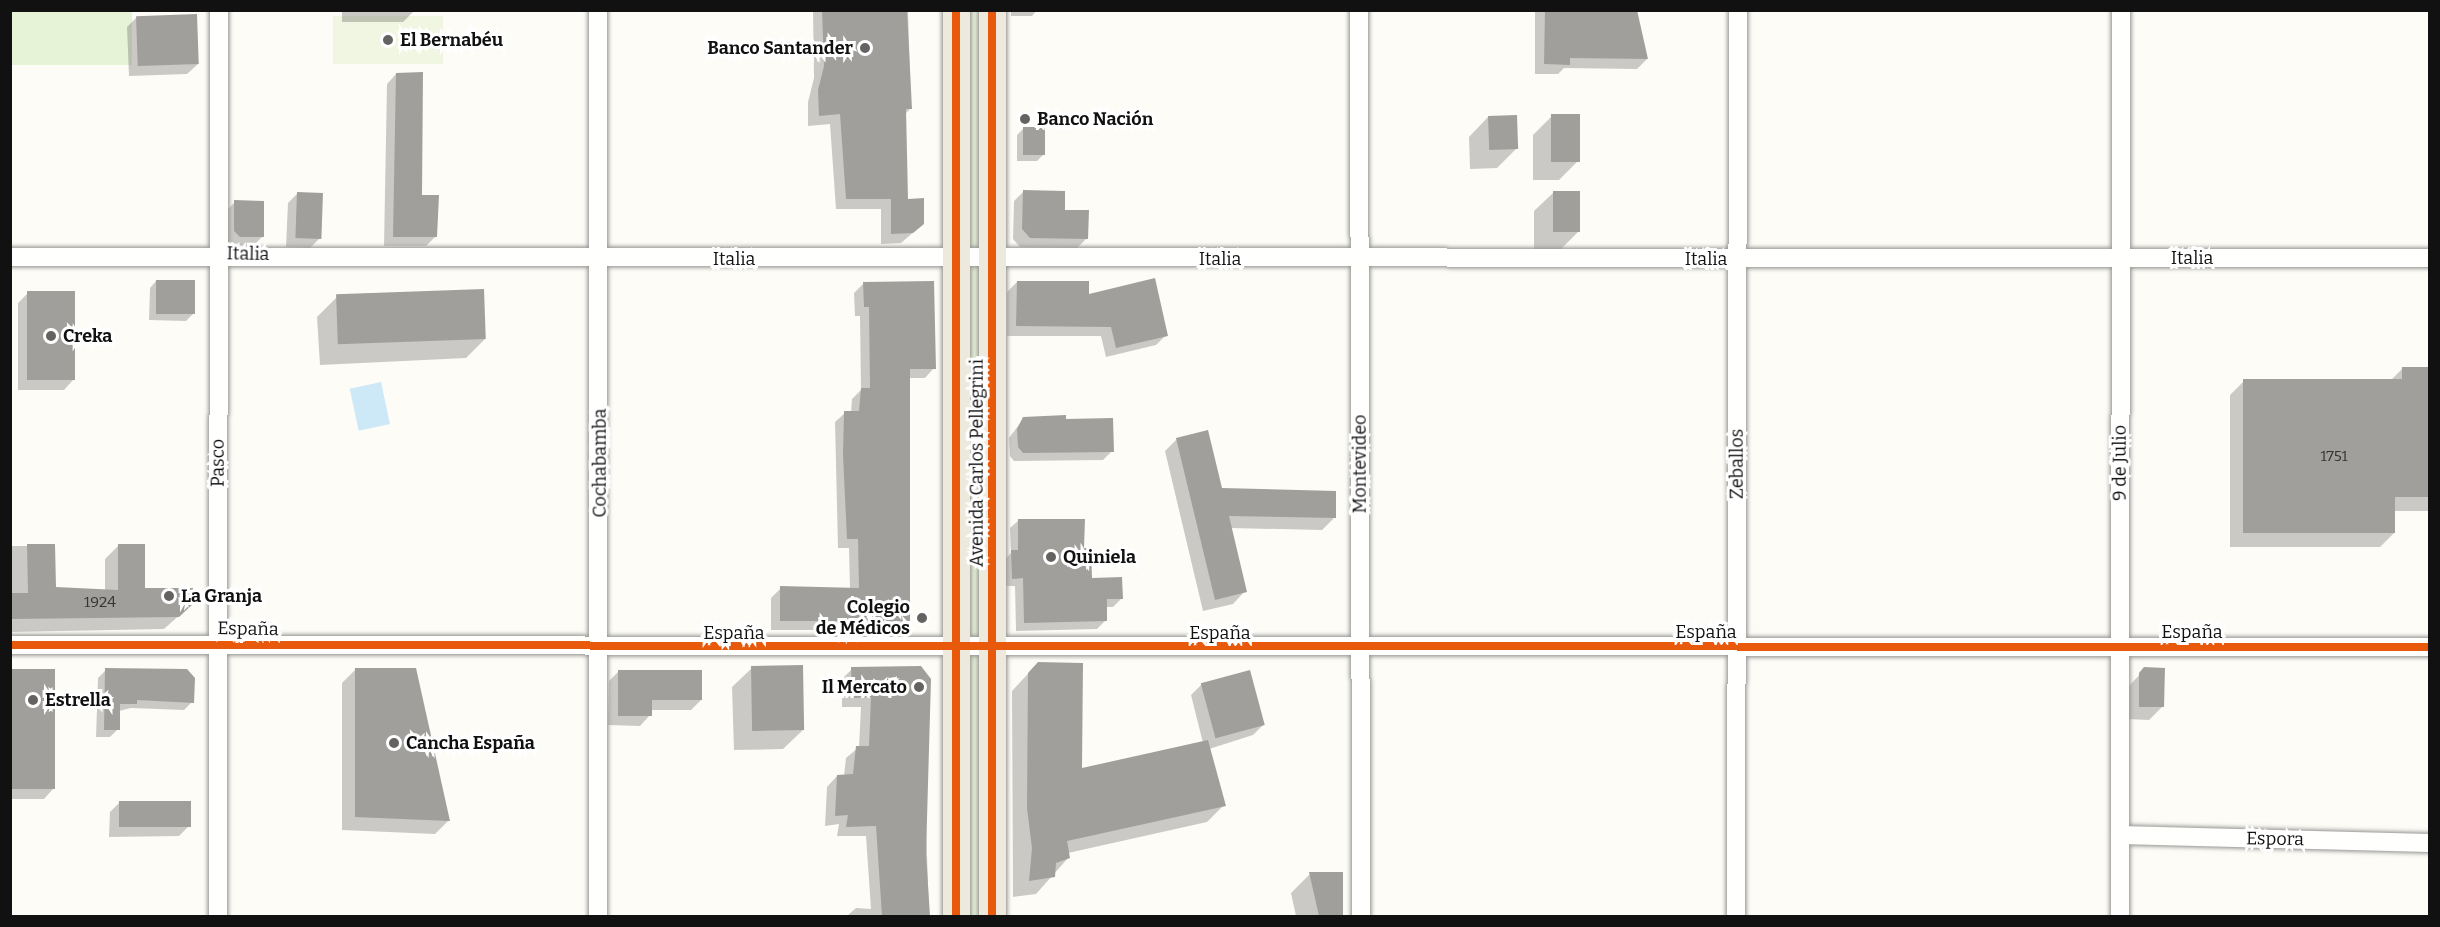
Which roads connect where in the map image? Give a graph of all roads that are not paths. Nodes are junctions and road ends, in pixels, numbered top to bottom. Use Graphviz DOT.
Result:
graph roads {
  1 [pos="219,10"];
  2 [pos="598,10"];
  3 [pos="956,10"];
  4 [pos="992,10"];
  5 [pos="1359,10"];
  6 [pos="1738,10"];
  7 [pos="2121,10"];
  8 [pos="218,254"];
  9 [pos="10,257"];
  10 [pos="1738,258"];
  11 [pos="2120,258"];
  12 [pos="2430,258"];
  13 [pos="600,259"];
  14 [pos="956,259"];
  15 [pos="992,259"];
  16 [pos="1360,259"];
  17 [pos="218,643"];
  18 [pos="10,645"];
  19 [pos="956,647"];
  20 [pos="1737,647"];
  21 [pos="2120,647"];
  22 [pos="2430,647"];
  23 [pos="599,648"];
  24 [pos="992,648"];
  25 [pos="1360,648"];
  26 [pos="2120,835"];
  27 [pos="2430,843"];
  28 [pos="218,916"];
  29 [pos="598,916"];
  30 [pos="956,916"];
  31 [pos="992,916"];
  32 [pos="1361,916"];
  33 [pos="1736,916"];
  34 [pos="2120,916"];
  1 -- 8 [label="street, Pasco"];
  2 -- 13 [label="street, Cochabamba"];
  3 -- 14 [label="main road, Avenida Carlos Pellegrini"];
  4 -- 15 [label="main road, Avenida Carlos Pellegrini"];
  5 -- 16 [label="street, Montevideo"];
  6 -- 10 [label="street, Zeballos"];
  7 -- 11 [label="street, 9 de Julio"];
  8 -- 9 [label="street, Italia"];
  8 -- 13 [label="street, Italia"];
  8 -- 17 [label="street, Pasco"];
  10 -- 11 [label="street, Italia"];
  10 -- 16 [label="street, Italia"];
  10 -- 20 [label="street, Zeballos"];
  11 -- 12 [label="street, Italia"];
  11 -- 21 [label="street, 9 de Julio"];
  13 -- 14 [label="street, Italia"];
  13 -- 23 [label="street, Cochabamba"];
  14 -- 15 [label="street, Italia"];
  14 -- 19 [label="main road, Avenida Carlos Pellegrini"];
  15 -- 16 [label="street, Italia"];
  15 -- 24 [label="main road, Avenida Carlos Pellegrini"];
  16 -- 25 [label="street, Montevideo"];
  17 -- 18 [label="street, España"];
  17 -- 23 [label="street, España"];
  17 -- 28 [label="street, Pasco"];
  19 -- 23 [label="street, España"];
  19 -- 24 [label="street, España"];
  19 -- 30 [label="main road, Avenida Carlos Pellegrini"];
  20 -- 21 [label="street, España"];
  20 -- 25 [label="street, España"];
  20 -- 33 [label="street, Zeballos"];
  21 -- 22 [label="street, España"];
  21 -- 26 [label="street, 9 de Julio"];
  23 -- 29 [label="street, Cochabamba"];
  24 -- 25 [label="street, España"];
  24 -- 31 [label="main road, Avenida Carlos Pellegrini"];
  25 -- 32 [label="street, Montevideo"];
  26 -- 27 [label="street, Espora"];
  26 -- 34 [label="street, 9 de Julio"];
}
